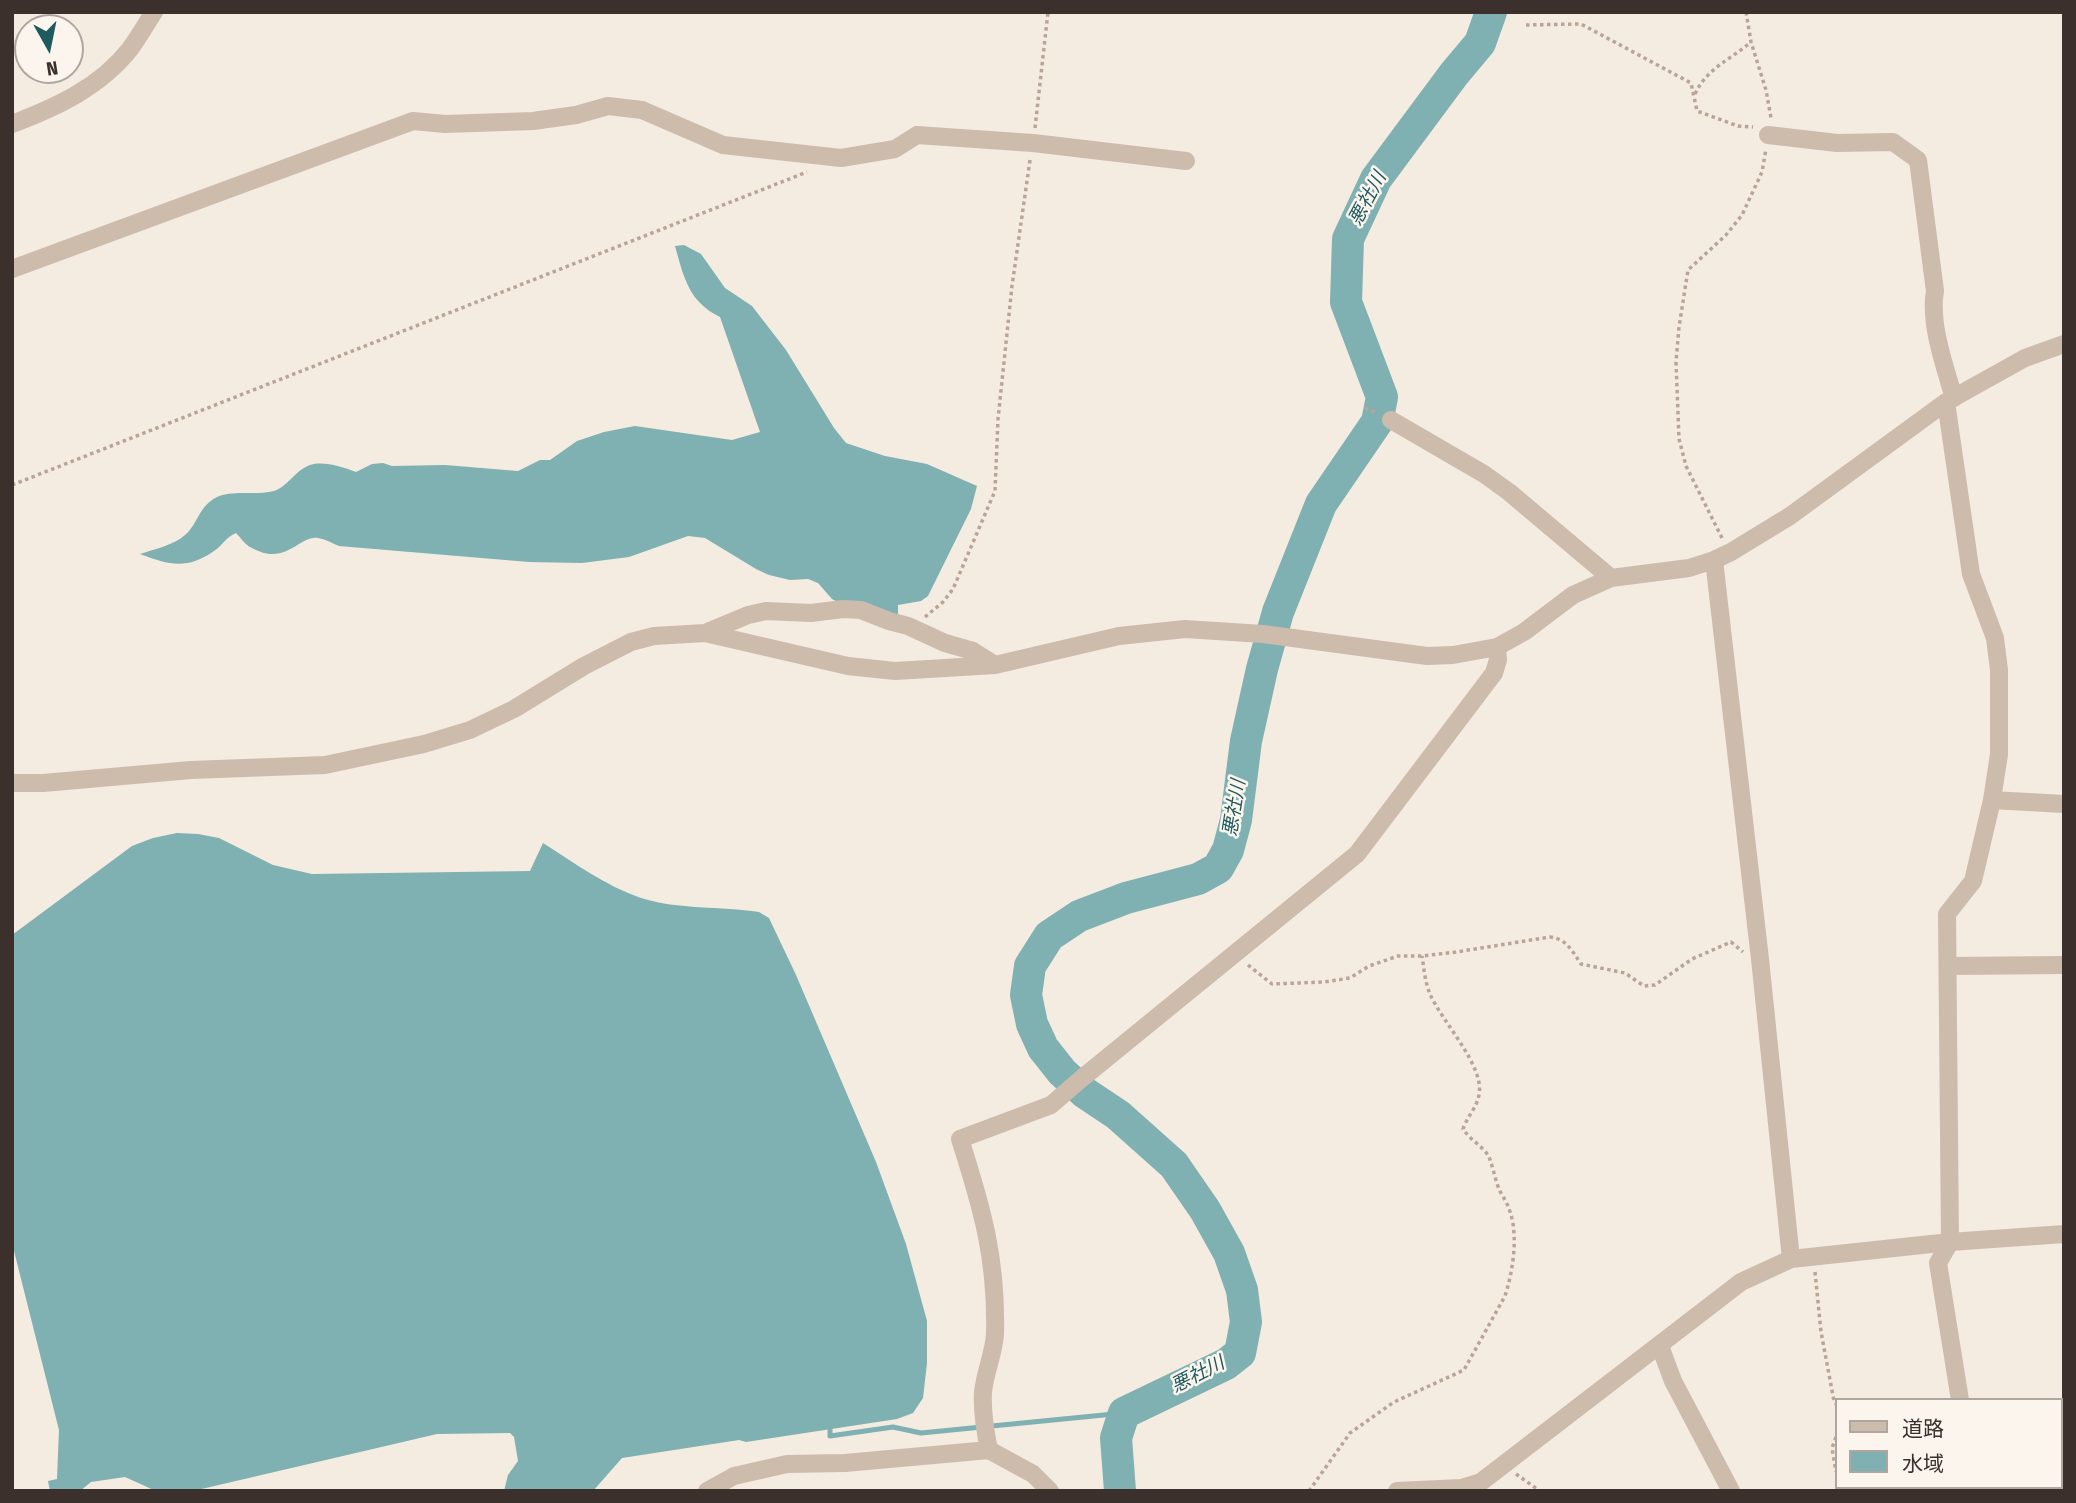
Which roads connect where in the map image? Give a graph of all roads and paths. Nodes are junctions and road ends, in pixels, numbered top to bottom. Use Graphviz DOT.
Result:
graph roads {
  1 [pos="154,12"];
  2 [pos="1048,12"];
  3 [pos="1746,12"];
  4 [pos="1526,25"];
  5 [pos="1751,42"];
  6 [pos="1694,96"];
  7 [pos="12,124"];
  8 [pos="1768,132"];
  9 [pos="1033,144"];
  10 [pos="842,158"];
  11 [pos="1186,161"];
  12 [pos="12,269"];
  13 [pos="2064,344"];
  14 [pos="1950,400"];
  15 [pos="1391,420"];
  16 [pos="12,485"];
  17 [pos="1722,556"];
  18 [pos="1611,578"];
  19 [pos="908,626"];
  20 [pos="705,633"];
  21 [pos="1497,647"];
  22 [pos="995,665"];
  23 [pos="12,783"];
  24 [pos="1992,800"];
  25 [pos="2064,804"];
  26 [pos="1235,954"];
  27 [pos="1422,956"];
  28 [pos="1760,959"];
  29 [pos="2064,965"];
  30 [pos="1948,966"];
  31 [pos="2064,1234"];
  32 [pos="1950,1242"];
  33 [pos="1814,1256"];
  34 [pos="1791,1259"];
  35 [pos="1660,1346"];
  36 [pos="1960,1398"];
  37 [pos="1834,1401"];
  38 [pos="986,1435"];
  39 [pos="1834,1442"];
  40 [pos="1834,1460"];
  41 [pos="1503,1466"];
  42 [pos="707,1491"];
  43 [pos="1049,1491"];
  44 [pos="1309,1491"];
  45 [pos="1397,1491"];
  46 [pos="1540,1491"];
  47 [pos="1731,1491"];
  1 -- 7 [label="street"];
  2 -- 9 [label="path"];
  3 -- 5 [label="path"];
  4 -- 6 [label="path"];
  5 -- 6 [label="path"];
  5 -- 8 [label="path"];
  6 -- 8 [label="path"];
  8 -- 14 [label="street"];
  8 -- 17 [label="path"];
  9 -- 10 [label="street"];
  9 -- 11 [label="street"];
  9 -- 19 [label="path"];
  10 -- 12 [label="street"];
  10 -- 16 [label="path"];
  13 -- 14 [label="street"];
  14 -- 17 [label="street"];
  14 -- 24 [label="street"];
  15 -- 18 [label="street"];
  17 -- 18 [label="street"];
  17 -- 28 [label="street"];
  18 -- 21 [label="street"];
  19 -- 20 [label="street"];
  19 -- 22 [label="street"];
  20 -- 22 [label="street"];
  20 -- 23 [label="street"];
  21 -- 22 [label="street"];
  21 -- 26 [label="street"];
  24 -- 25 [label="street"];
  24 -- 30 [label="street"];
  26 -- 27 [label="path"];
  26 -- 38 [label="street"];
  27 -- 28 [label="path"];
  27 -- 44 [label="path"];
  28 -- 34 [label="street"];
  29 -- 30 [label="street"];
  30 -- 32 [label="street"];
  31 -- 32 [label="street"];
  32 -- 33 [label="street"];
  32 -- 36 [label="street"];
  33 -- 34 [label="street"];
  33 -- 37 [label="path"];
  34 -- 35 [label="street"];
  35 -- 41 [label="street"];
  35 -- 47 [label="street"];
  38 -- 42 [label="street"];
  38 -- 43 [label="street"];
  39 -- 40 [label="path"];
  41 -- 45 [label="street"];
  41 -- 46 [label="path"];
}
